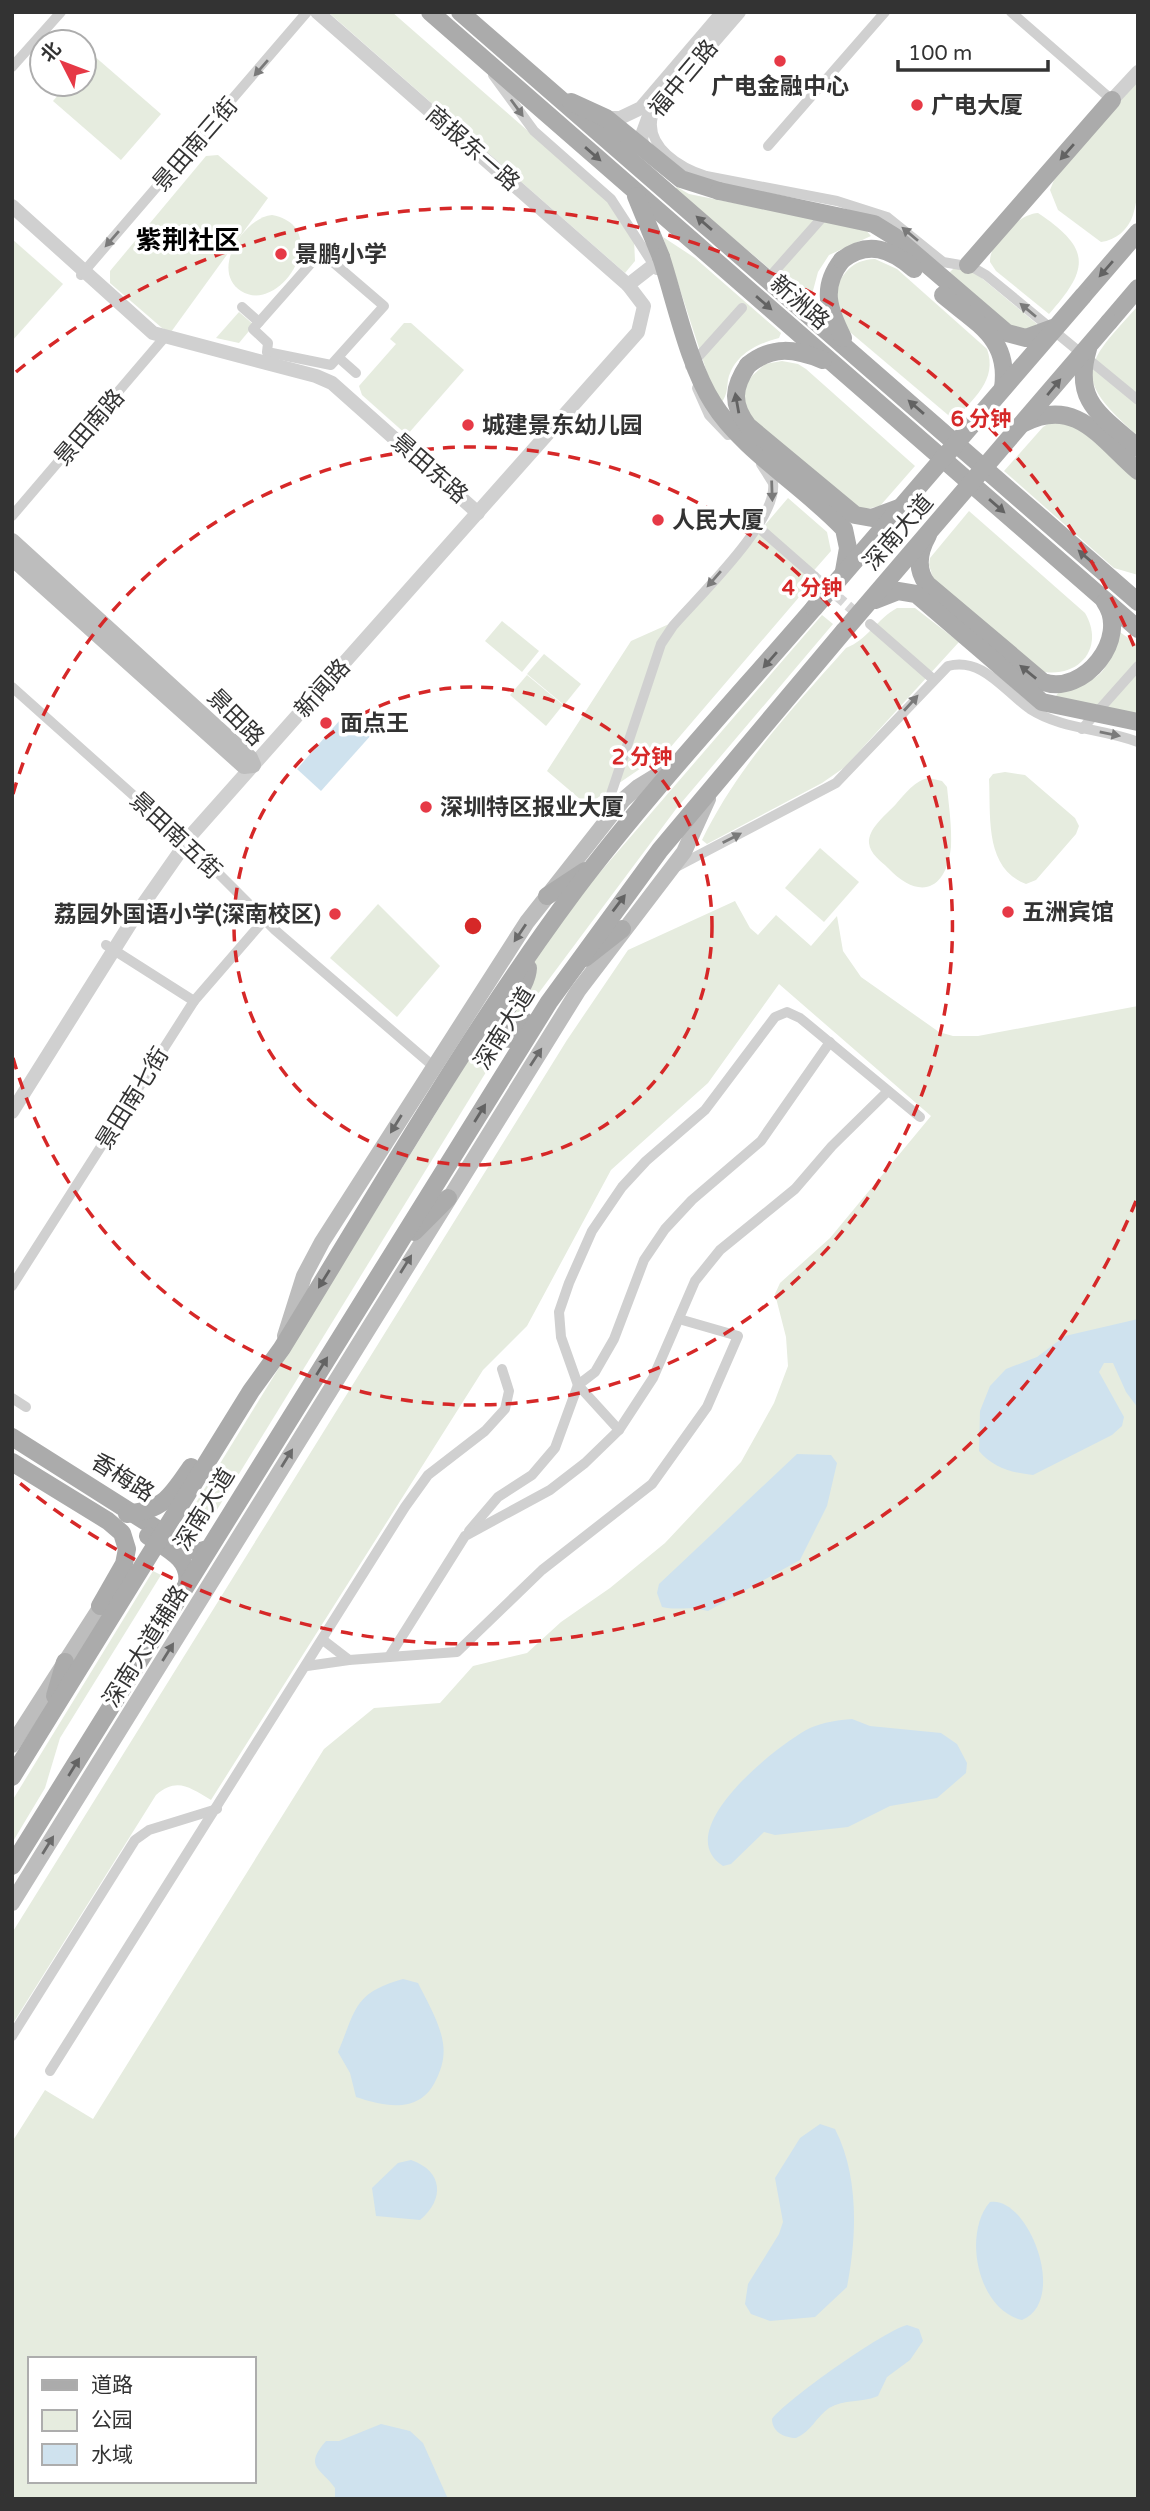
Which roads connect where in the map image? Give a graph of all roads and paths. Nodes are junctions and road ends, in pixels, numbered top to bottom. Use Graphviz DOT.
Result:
graph roads {
  1 [pos="61,12"];
  2 [pos="430,12"];
  3 [pos="460,12"];
  4 [pos="723,12"];
  5 [pos="739,12"];
  6 [pos="885,12"];
  7 [pos="1011,12"];
  8 [pos="310,13"];
  9 [pos="477,53"];
  10 [pos="12,67"];
  11 [pos="1138,72"];
  12 [pos="554,94"];
  13 [pos="1112,100"];
  14 [pos="659,105"];
  15 [pos="606,118"];
  16 [pos="768,146"];
  17 [pos="643,149"];
  18 [pos="631,187"];
  19 [pos="836,201"];
  20 [pos="12,206"];
  21 [pos="12,213"];
  22 [pos="1138,217"];
  23 [pos="1133,237"];
  24 [pos="658,260"];
  25 [pos="968,265"];
  26 [pos="774,272"];
  27 [pos="83,273"];
  28 [pos="628,285"];
  29 [pos="1138,288"];
  30 [pos="242,307"];
  31 [pos="742,308"];
  32 [pos="259,322"];
  33 [pos="1056,326"];
  34 [pos="164,340"];
  35 [pos="1089,346"];
  36 [pos="848,348"];
  37 [pos="339,358"];
  38 [pos="834,364"];
  39 [pos="690,367"];
  40 [pos="356,373"];
  41 [pos="1003,388"];
  42 [pos="1138,400"];
  43 [pos="1024,423"];
  44 [pos="1138,448"];
  45 [pos="1138,471"];
  46 [pos="902,506"];
  47 [pos="475,510"];
  48 [pos="12,516"];
  49 [pos="758,527"];
  50 [pos="930,532"];
  51 [pos="12,541"];
  52 [pos="12,558"];
  53 [pos="844,574"];
  54 [pos="814,576"];
  55 [pos="1113,581"];
  56 [pos="1138,584"];
  57 [pos="1101,596"];
  58 [pos="1138,602"];
  59 [pos="867,616"];
  60 [pos="1138,629"];
  61 [pos="1138,666"];
  62 [pos="933,679"];
  63 [pos="12,687"];
  64 [pos="1138,722"];
  65 [pos="1082,729"];
  66 [pos="1138,742"];
  67 [pos="682,760"];
  68 [pos="249,763"];
  69 [pos="719,777"];
  70 [pos="607,820"];
  71 [pos="183,840"];
  72 [pos="597,863"];
  73 [pos="671,869"];
  74 [pos="547,896"];
  75 [pos="265,919"];
  76 [pos="622,929"];
  77 [pos="110,947"];
  78 [pos="524,962"];
  79 [pos="571,969"];
  80 [pos="194,1001"];
  81 [pos="549,1002"];
  82 [pos="830,1042"];
  83 [pos="433,1066"];
  84 [pos="888,1091"];
  85 [pos="12,1094"];
  86 [pos="12,1112"];
  87 [pos="920,1117"];
  88 [pos="448,1198"];
  89 [pos="392,1254"];
  90 [pos="12,1286"];
  91 [pos="679,1319"];
  92 [pos="282,1348"];
  93 [pos="502,1369"];
  94 [pos="578,1385"];
  95 [pos="251,1391"];
  96 [pos="12,1398"];
  97 [pos="26,1407"];
  98 [pos="619,1430"];
  99 [pos="12,1437"];
  100 [pos="12,1450"];
  101 [pos="12,1462"];
  102 [pos="126,1514"];
  103 [pos="465,1536"];
  104 [pos="161,1538"];
  105 [pos="208,1549"];
  106 [pos="144,1565"];
  107 [pos="187,1583"];
  108 [pos="100,1606"];
  109 [pos="323,1640"];
  110 [pos="389,1657"];
  111 [pos="349,1660"];
  112 [pos="65,1662"];
  113 [pos="307,1666"];
  114 [pos="48,1719"];
  115 [pos="12,1745"];
  116 [pos="12,1777"];
  117 [pos="216,1809"];
  118 [pos="12,1866"];
  119 [pos="12,1903"];
  120 [pos="12,2036"];
  121 [pos="50,2071"];
  1 -- 10 [label="street"];
  2 -- 9 [label="main road, 新洲路"];
  3 -- 12 [label="main road, 新洲路"];
  4 -- 15 [label="street, 福中三路"];
  5 -- 14 [label="street, 福中三路"];
  6 -- 16 [label="street"];
  7 -- 13 [label="street"];
  8 -- 27 [label="street, 景田南三街, one-way"];
  8 -- 28 [label="street, 商报东一路"];
  9 -- 18 [label="main road, 新洲路, one-way"];
  9 -- 24 [label="street, one-way"];
  11 -- 13 [label="street"];
  12 -- 15 [label="main road"];
  36 -- 12 [label="main road, 新洲路, one-way"];
  13 -- 25 [label="main road, one-way"];
  14 -- 17 [label="street, 福中三路"];
  14 -- 19 [label="street"];
  15 -- 17 [label="main road"];
  17 -- 33 [label="main road, bridge"];
  18 -- 24 [label="main road"];
  18 -- 38 [label="main road, 新洲路, one-way"];
  25 -- 19 [label="street, one-way"];
  19 -- 26 [label="street"];
  20 -- 27 [label="street, 景田东路"];
  21 -- 27 [label="street, 景田东路"];
  22 -- 23 [label="main road, 深南大道"];
  23 -- 33 [label="main road, 深南大道, one-way, bridge"];
  24 -- 28 [label="street"];
  24 -- 39 [label="street"];
  24 -- 53 [label="main road, bridge"];
  42 -- 25 [label="street, one-way"];
  27 -- 34 [label="street, 景田东路"];
  28 -- 47 [label="street, 新闻路"];
  29 -- 35 [label="main road, 深南大道, bridge"];
  30 -- 32 [label="street"];
  31 -- 39 [label="street"];
  32 -- 37 [label="street"];
  32 -- 37 [label="street"];
  33 -- 41 [label="main road, 深南大道, bridge"];
  34 -- 47 [label="street, 景田东路"];
  34 -- 48 [label="street, 景田南路"];
  43 -- 35 [label="main road, 深南大道, one-way, bridge"];
  35 -- 44 [label="main road, bridge"];
  36 -- 41 [label="main road, bridge"];
  55 -- 36 [label="main road, 新洲路, one-way"];
  37 -- 40 [label="street"];
  46 -- 38 [label="main road, one-way, bridge"];
  38 -- 57 [label="main road, 新洲路, one-way"];
  39 -- 49 [label="street, one-way"];
  41 -- 46 [label="main road, 深南大道, bridge"];
  43 -- 45 [label="main road"];
  43 -- 50 [label="main road, 深南大道, bridge"];
  46 -- 53 [label="main road, 深南大道, bridge"];
  47 -- 68 [label="street, 新闻路"];
  49 -- 54 [label="street"];
  49 -- 70 [label="street, one-way"];
  57 -- 50 [label="main road, one-way"];
  50 -- 59 [label="main road, 深南大道, bridge"];
  51 -- 68 [label="main road, 景田路"];
  52 -- 68 [label="main road, 景田路"];
  53 -- 67 [label="main road, 深南大道, one-way, bridge"];
  55 -- 56 [label="main road"];
  55 -- 58 [label="main road, 新洲路"];
  57 -- 60 [label="main road, 新洲路"];
  59 -- 62 [label="street"];
  59 -- 64 [label="main road, bridge"];
  59 -- 69 [label="main road, 深南大道, bridge"];
  61 -- 65 [label="street"];
  62 -- 65 [label="street"];
  73 -- 62 [label="street, one-way"];
  63 -- 71 [label="street, 景田南五街"];
  65 -- 66 [label="street, one-way"];
  67 -- 70 [label="main road"];
  67 -- 72 [label="main road, 深南大道"];
  68 -- 71 [label="street, 新闻路"];
  69 -- 73 [label="main road, 深南大道辅路"];
  79 -- 69 [label="main road, 深南大道, one-way"];
  70 -- 74 [label="main road"];
  71 -- 75 [label="street, 景田南五街"];
  71 -- 77 [label="street, 新闻路"];
  72 -- 74 [label="main road"];
  72 -- 78 [label="main road, 深南大道"];
  73 -- 76 [label="main road, 深南大道辅路"];
  74 -- 83 [label="main road, one-way"];
  75 -- 80 [label="street, 景田南七街"];
  75 -- 83 [label="street, 景田南五街"];
  76 -- 79 [label="main road"];
  88 -- 76 [label="main road, 深南大道辅路, one-way"];
  77 -- 80 [label="street"];
  77 -- 85 [label="street, 新闻路"];
  77 -- 86 [label="street, 新闻路"];
  78 -- 81 [label="main road"];
  78 -- 92 [label="main road, 深南大道, one-way"];
  79 -- 81 [label="main road, 深南大道"];
  80 -- 90 [label="street, 景田南七街"];
  89 -- 81 [label="main road, 深南大道, one-way"];
  82 -- 84 [label="street"];
  82 -- 94 [label="street"];
  82 -- 94 [label="street"];
  83 -- 92 [label="main road, one-way"];
  84 -- 87 [label="street"];
  84 -- 91 [label="street"];
  88 -- 89 [label="main road"];
  119 -- 88 [label="main road, 深南大道辅路, one-way"];
  105 -- 89 [label="main road, 深南大道, one-way"];
  91 -- 98 [label="street"];
  91 -- 110 [label="street"];
  92 -- 95 [label="main road, 深南大道"];
  93 -- 109 [label="street"];
  94 -- 98 [label="street"];
  94 -- 103 [label="street"];
  95 -- 102 [label="main road"];
  95 -- 104 [label="main road, 深南大道"];
  96 -- 97 [label="street"];
  98 -- 103 [label="street"];
  99 -- 102 [label="main road, 香梅路"];
  100 -- 102 [label="main road, 香梅路"];
  101 -- 108 [label="main road"];
  102 -- 104 [label="main road, 香梅路"];
  103 -- 110 [label="street"];
  104 -- 105 [label="main road, 香梅路"];
  104 -- 106 [label="main road, 深南大道"];
  104 -- 107 [label="main road, 香梅路"];
  105 -- 107 [label="main road, 深南大道"];
  106 -- 108 [label="main road"];
  106 -- 114 [label="main road, 深南大道"];
  118 -- 107 [label="main road, 深南大道, one-way"];
  108 -- 112 [label="main road"];
  109 -- 111 [label="street"];
  109 -- 113 [label="street"];
  110 -- 111 [label="street"];
  111 -- 113 [label="street"];
  112 -- 114 [label="main road"];
  112 -- 115 [label="main road"];
  113 -- 117 [label="street"];
  114 -- 116 [label="main road, 深南大道"];
  117 -- 120 [label="street"];
  117 -- 121 [label="street"];
}
